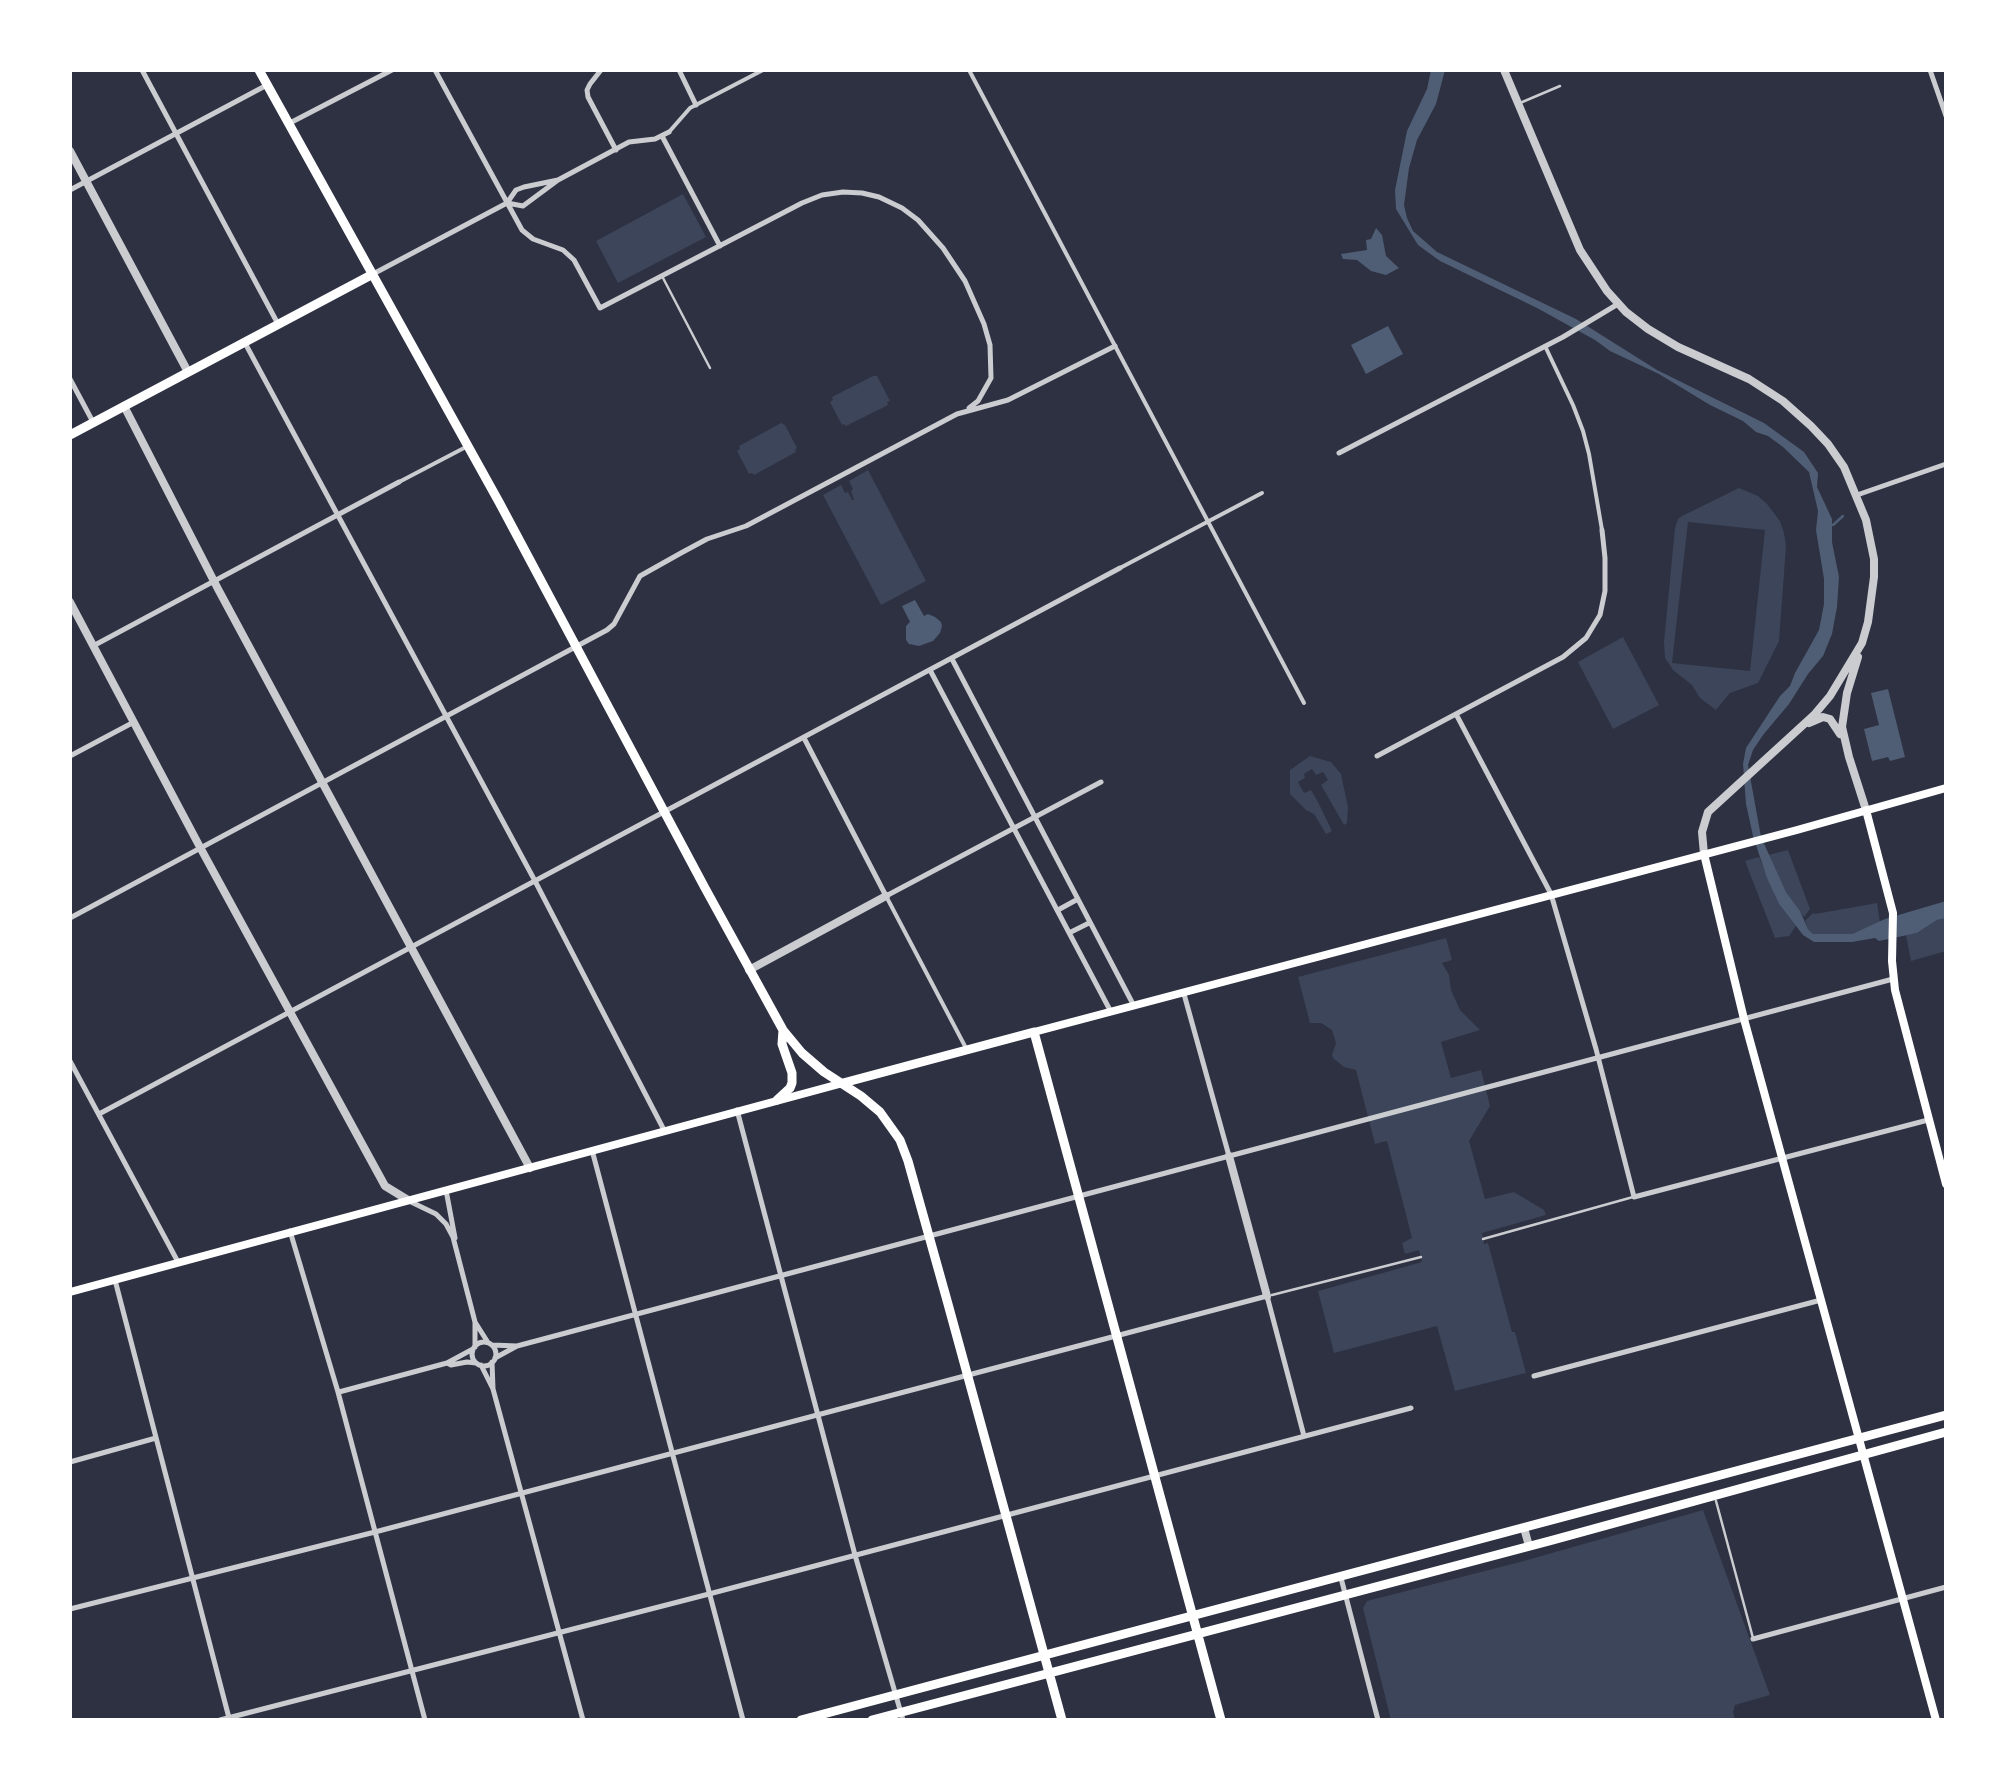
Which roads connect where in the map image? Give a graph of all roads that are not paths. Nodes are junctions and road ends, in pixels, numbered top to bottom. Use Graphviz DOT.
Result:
graph roads {
  1 [pos="142,70"];
  2 [pos="258,70"];
  3 [pos="392,70"];
  4 [pos="434,70"];
  5 [pos="601,70"];
  6 [pos="679,70"];
  7 [pos="763,70"];
  8 [pos="969,70"];
  9 [pos="1504,70"];
  10 [pos="1930,70"];
  11 [pos="266,85"];
  12 [pos="1560,86"];
  13 [pos="696,104"];
  14 [pos="1518,104"];
  15 [pos="1946,116"];
  16 [pos="288,124"];
  17 [pos="669,132"];
  18 [pos="176,134"];
  19 [pos="662,136"];
  20 [pos="616,150"];
  21 [pos="70,151"];
  22 [pos="558,180"];
  23 [pos="86,181"];
  24 [pos="70,190"];
  25 [pos="507,204"];
  26 [pos="720,246"];
  27 [pos="374,274"];
  28 [pos="662,276"];
  29 [pos="1618,304"];
  30 [pos="278,324"];
  31 [pos="244,342"];
  32 [pos="1114,346"];
  33 [pos="1545,346"];
  34 [pos="710,368"];
  35 [pos="188,372"];
  36 [pos="70,379"];
  37 [pos="124,406"];
  38 [pos="958,414"];
  39 [pos="93,422"];
  40 [pos="70,435"];
  41 [pos="468,446"];
  42 [pos="1338,453"];
  43 [pos="1946,464"];
  44 [pos="399,482"];
  45 [pos="1262,493"];
  46 [pos="1858,494"];
  47 [pos="336,516"];
  48 [pos="1207,521"];
  49 [pos="1602,530"];
  50 [pos="1120,568"];
  51 [pos="214,580"];
  52 [pos="70,602"];
  53 [pos="1862,643"];
  54 [pos="93,646"];
  55 [pos="577,647"];
  56 [pos="952,658"];
  57 [pos="929,670"];
  58 [pos="1304,704"];
  59 [pos="1456,714"];
  60 [pos="446,717"];
  61 [pos="134,722"];
  62 [pos="1797,730"];
  63 [pos="803,737"];
  64 [pos="1845,742"];
  65 [pos="70,756"];
  66 [pos="1377,756"];
  67 [pos="1101,782"];
  68 [pos="322,783"];
  69 [pos="1946,788"];
  70 [pos="1866,810"];
  71 [pos="664,812"];
  72 [pos="1036,817"];
  73 [pos="1014,829"];
  74 [pos="201,849"];
  75 [pos="1704,854"];
  76 [pos="535,881"];
  77 [pos="1552,894"];
  78 [pos="886,896"];
  79 [pos="1078,899"];
  80 [pos="1057,910"];
  81 [pos="70,918"];
  82 [pos="1090,923"];
  83 [pos="1069,933"];
  84 [pos="411,948"];
  85 [pos="749,970"];
  86 [pos="1893,979"];
  87 [pos="1184,994"];
  88 [pos="1134,1006"];
  89 [pos="290,1010"];
  90 [pos="1111,1012"];
  91 [pos="1744,1019"];
  92 [pos="783,1030"];
  93 [pos="1034,1032"];
  94 [pos="967,1050"];
  95 [pos="1598,1059"];
  96 [pos="70,1060"];
  97 [pos="843,1083"];
  98 [pos="777,1100"];
  99 [pos="737,1110"];
  100 [pos="98,1114"];
  101 [pos="1928,1120"];
  102 [pos="664,1130"];
  103 [pos="592,1150"];
  104 [pos="1229,1156"];
  105 [pos="1781,1158"];
  106 [pos="530,1168"];
  107 [pos="1946,1184"];
  108 [pos="446,1190"];
  109 [pos="1079,1197"];
  110 [pos="1634,1197"];
  111 [pos="408,1200"];
  112 [pos="290,1231"];
  113 [pos="929,1236"];
  114 [pos="1483,1238"];
  115 [pos="456,1246"];
  116 [pos="1421,1256"];
  117 [pos="178,1262"];
  118 [pos="781,1276"];
  119 [pos="115,1280"];
  120 [pos="70,1292"];
  121 [pos="1267,1296"];
  122 [pos="1821,1300"];
  123 [pos="635,1314"];
  124 [pos="476,1322"];
  125 [pos="1115,1336"];
  126 [pos="490,1344"];
  127 [pos="517,1346"];
  128 [pos="474,1348"];
  129 [pos="494,1360"];
  130 [pos="447,1363"];
  131 [pos="479,1364"];
  132 [pos="968,1376"];
  133 [pos="1534,1376"];
  134 [pos="493,1388"];
  135 [pos="338,1392"];
  136 [pos="1411,1408"];
  137 [pos="818,1415"];
  138 [pos="1946,1415"];
  139 [pos="1946,1432"];
  140 [pos="1304,1436"];
  141 [pos="156,1438"];
  142 [pos="1857,1438"];
  143 [pos="671,1454"];
  144 [pos="1862,1456"];
  145 [pos="70,1462"];
  146 [pos="1153,1476"];
  147 [pos="521,1493"];
  148 [pos="1714,1496"];
  149 [pos="1006,1515"];
  150 [pos="1524,1528"];
  151 [pos="375,1532"];
  152 [pos="1529,1546"];
  153 [pos="855,1555"];
  154 [pos="1341,1578"];
  155 [pos="193,1579"];
  156 [pos="1946,1587"];
  157 [pos="709,1594"];
  158 [pos="1346,1595"];
  159 [pos="1904,1598"];
  160 [pos="70,1609"];
  161 [pos="1192,1617"];
  162 [pos="558,1633"];
  163 [pos="1197,1634"];
  164 [pos="1753,1640"];
  165 [pos="1044,1655"];
  166 [pos="411,1670"];
  167 [pos="1049,1674"];
  168 [pos="896,1696"];
  169 [pos="902,1716"];
  170 [pos="229,1718"];
  171 [pos="220,1720"];
  172 [pos="424,1720"];
  173 [pos="583,1720"];
  174 [pos="742,1720"];
  175 [pos="801,1720"];
  176 [pos="872,1720"];
  177 [pos="1062,1720"];
  178 [pos="1221,1720"];
  179 [pos="1378,1720"];
  180 [pos="1936,1720"];
  1 -- 18 [label="street"];
  2 -- 11 [label="main road"];
  3 -- 16 [label="street"];
  4 -- 25 [label="street"];
  5 -- 20 [label="street"];
  6 -- 13 [label="street"];
  7 -- 13 [label="street"];
  8 -- 32 [label="street"];
  9 -- 14 [label="street"];
  10 -- 15 [label="street"];
  11 -- 16 [label="main road"];
  11 -- 18 [label="street"];
  12 -- 14 [label="lane"];
  13 -- 17 [label="street"];
  14 -- 29 [label="street"];
  16 -- 27 [label="main road"];
  17 -- 19 [label="street"];
  18 -- 23 [label="street"];
  18 -- 30 [label="street"];
  19 -- 20 [label="street"];
  19 -- 26 [label="street"];
  20 -- 22 [label="street"];
  21 -- 23 [label="street"];
  22 -- 25 [label="street"];
  22 -- 25 [label="street"];
  23 -- 24 [label="street"];
  23 -- 35 [label="street"];
  25 -- 27 [label="street"];
  25 -- 28 [label="street"];
  26 -- 28 [label="street"];
  26 -- 38 [label="street"];
  27 -- 30 [label="main road"];
  27 -- 41 [label="main road"];
  28 -- 34 [label="lane"];
  29 -- 33 [label="street"];
  29 -- 46 [label="street"];
  30 -- 31 [label="main road"];
  31 -- 35 [label="main road"];
  31 -- 47 [label="street"];
  32 -- 38 [label="street"];
  32 -- 48 [label="street"];
  33 -- 42 [label="street"];
  33 -- 49 [label="street"];
  35 -- 37 [label="main road"];
  36 -- 39 [label="street"];
  37 -- 39 [label="main road"];
  37 -- 51 [label="street"];
  38 -- 55 [label="street"];
  39 -- 40 [label="main road"];
  41 -- 44 [label="street"];
  41 -- 55 [label="main road"];
  43 -- 46 [label="street"];
  44 -- 47 [label="street"];
  45 -- 48 [label="street"];
  46 -- 53 [label="street"];
  47 -- 51 [label="street"];
  47 -- 60 [label="street"];
  48 -- 50 [label="street"];
  48 -- 58 [label="street"];
  49 -- 59 [label="street"];
  50 -- 56 [label="street"];
  51 -- 54 [label="street"];
  51 -- 68 [label="street"];
  52 -- 54 [label="street"];
  53 -- 62 [label="street"];
  53 -- 64 [label="street"];
  54 -- 61 [label="street"];
  55 -- 60 [label="street"];
  55 -- 71 [label="main road"];
  56 -- 57 [label="street"];
  56 -- 72 [label="street"];
  57 -- 63 [label="street"];
  57 -- 73 [label="street"];
  59 -- 66 [label="street"];
  59 -- 77 [label="street"];
  60 -- 68 [label="street"];
  60 -- 76 [label="street"];
  61 -- 65 [label="street"];
  61 -- 74 [label="street"];
  62 -- 64 [label="street"];
  62 -- 75 [label="street"];
  63 -- 71 [label="street"];
  63 -- 78 [label="street"];
  64 -- 70 [label="street"];
  67 -- 72 [label="street"];
  68 -- 74 [label="street"];
  68 -- 84 [label="street"];
  69 -- 70 [label="main road"];
  70 -- 75 [label="main road"];
  70 -- 86 [label="main road"];
  71 -- 76 [label="street"];
  71 -- 85 [label="main road"];
  72 -- 73 [label="street"];
  72 -- 79 [label="street"];
  73 -- 78 [label="street"];
  73 -- 80 [label="street"];
  74 -- 81 [label="street"];
  74 -- 89 [label="street"];
  75 -- 77 [label="main road"];
  75 -- 91 [label="main road"];
  76 -- 84 [label="street"];
  76 -- 102 [label="street"];
  77 -- 87 [label="main road"];
  77 -- 95 [label="street"];
  78 -- 85 [label="street"];
  78 -- 94 [label="street"];
  79 -- 80 [label="street"];
  79 -- 82 [label="street"];
  80 -- 83 [label="street"];
  82 -- 83 [label="street"];
  82 -- 88 [label="street"];
  83 -- 90 [label="street"];
  84 -- 89 [label="street"];
  84 -- 106 [label="street"];
  85 -- 92 [label="main road"];
  86 -- 91 [label="street"];
  86 -- 101 [label="main road"];
  87 -- 88 [label="main road"];
  87 -- 104 [label="street"];
  88 -- 90 [label="main road"];
  89 -- 100 [label="street"];
  89 -- 111 [label="street"];
  90 -- 93 [label="main road"];
  91 -- 95 [label="street"];
  91 -- 105 [label="main road"];
  92 -- 97 [label="main road"];
  92 -- 98 [label="main road"];
  93 -- 94 [label="main road"];
  93 -- 109 [label="main road"];
  94 -- 97 [label="main road"];
  95 -- 104 [label="street"];
  95 -- 110 [label="street"];
  96 -- 100 [label="street"];
  97 -- 98 [label="main road"];
  97 -- 113 [label="main road"];
  98 -- 99 [label="main road"];
  99 -- 102 [label="main road"];
  99 -- 118 [label="street"];
  100 -- 117 [label="street"];
  101 -- 105 [label="street"];
  101 -- 107 [label="main road"];
  102 -- 103 [label="main road"];
  103 -- 106 [label="main road"];
  103 -- 123 [label="street"];
  104 -- 109 [label="street"];
  104 -- 121 [label="street"];
  105 -- 110 [label="street"];
  105 -- 122 [label="main road"];
  106 -- 108 [label="main road"];
  108 -- 111 [label="main road"];
  108 -- 115 [label="street"];
  109 -- 113 [label="street"];
  109 -- 125 [label="main road"];
  110 -- 114 [label="lane"];
  111 -- 112 [label="main road"];
  111 -- 115 [label="street"];
  112 -- 117 [label="main road"];
  112 -- 135 [label="street"];
  113 -- 118 [label="street"];
  113 -- 132 [label="main road"];
  115 -- 124 [label="street"];
  116 -- 121 [label="lane"];
  117 -- 119 [label="main road"];
  118 -- 123 [label="street"];
  118 -- 137 [label="street"];
  119 -- 120 [label="main road"];
  119 -- 141 [label="street"];
  121 -- 125 [label="street"];
  121 -- 140 [label="street"];
  122 -- 133 [label="street"];
  122 -- 142 [label="main road"];
  123 -- 127 [label="street"];
  123 -- 143 [label="street"];
  124 -- 126 [label="street"];
  124 -- 128 [label="street"];
  125 -- 132 [label="street"];
  125 -- 146 [label="main road"];
  126 -- 127 [label="street"];
  126 -- 128 [label="street"];
  126 -- 129 [label="street"];
  127 -- 129 [label="street"];
  128 -- 130 [label="street"];
  128 -- 131 [label="street"];
  129 -- 131 [label="street"];
  129 -- 134 [label="street"];
  130 -- 131 [label="street"];
  130 -- 135 [label="street"];
  131 -- 134 [label="street"];
  132 -- 137 [label="street"];
  132 -- 149 [label="main road"];
  134 -- 147 [label="street"];
  135 -- 151 [label="street"];
  136 -- 140 [label="street"];
  137 -- 143 [label="street"];
  137 -- 153 [label="street"];
  138 -- 142 [label="main road"];
  139 -- 144 [label="main road"];
  140 -- 146 [label="street"];
  141 -- 145 [label="street"];
  141 -- 155 [label="street"];
  142 -- 144 [label="main road"];
  142 -- 150 [label="main road"];
  143 -- 147 [label="street"];
  143 -- 157 [label="street"];
  144 -- 148 [label="main road"];
  144 -- 159 [label="main road"];
  146 -- 149 [label="street"];
  146 -- 161 [label="main road"];
  147 -- 151 [label="street"];
  147 -- 162 [label="street"];
  148 -- 152 [label="main road"];
  148 -- 164 [label="lane"];
  149 -- 153 [label="street"];
  149 -- 165 [label="main road"];
  150 -- 152 [label="street"];
  150 -- 154 [label="main road"];
  151 -- 155 [label="street"];
  151 -- 166 [label="street"];
  152 -- 158 [label="main road"];
  153 -- 157 [label="street"];
  153 -- 168 [label="street"];
  154 -- 158 [label="street"];
  154 -- 161 [label="main road"];
  155 -- 160 [label="street"];
  155 -- 170 [label="street"];
  156 -- 159 [label="street"];
  157 -- 162 [label="street"];
  157 -- 174 [label="street"];
  158 -- 163 [label="main road"];
  158 -- 179 [label="street"];
  159 -- 164 [label="street"];
  159 -- 180 [label="main road"];
  161 -- 163 [label="main road"];
  161 -- 165 [label="main road"];
  162 -- 166 [label="street"];
  162 -- 173 [label="street"];
  163 -- 167 [label="main road"];
  163 -- 178 [label="main road"];
  165 -- 167 [label="main road"];
  165 -- 168 [label="main road"];
  166 -- 170 [label="street"];
  166 -- 172 [label="street"];
  167 -- 169 [label="main road"];
  167 -- 177 [label="main road"];
  168 -- 169 [label="street"];
  168 -- 175 [label="main road"];
  169 -- 176 [label="main road"];
  170 -- 171 [label="street"];
}
